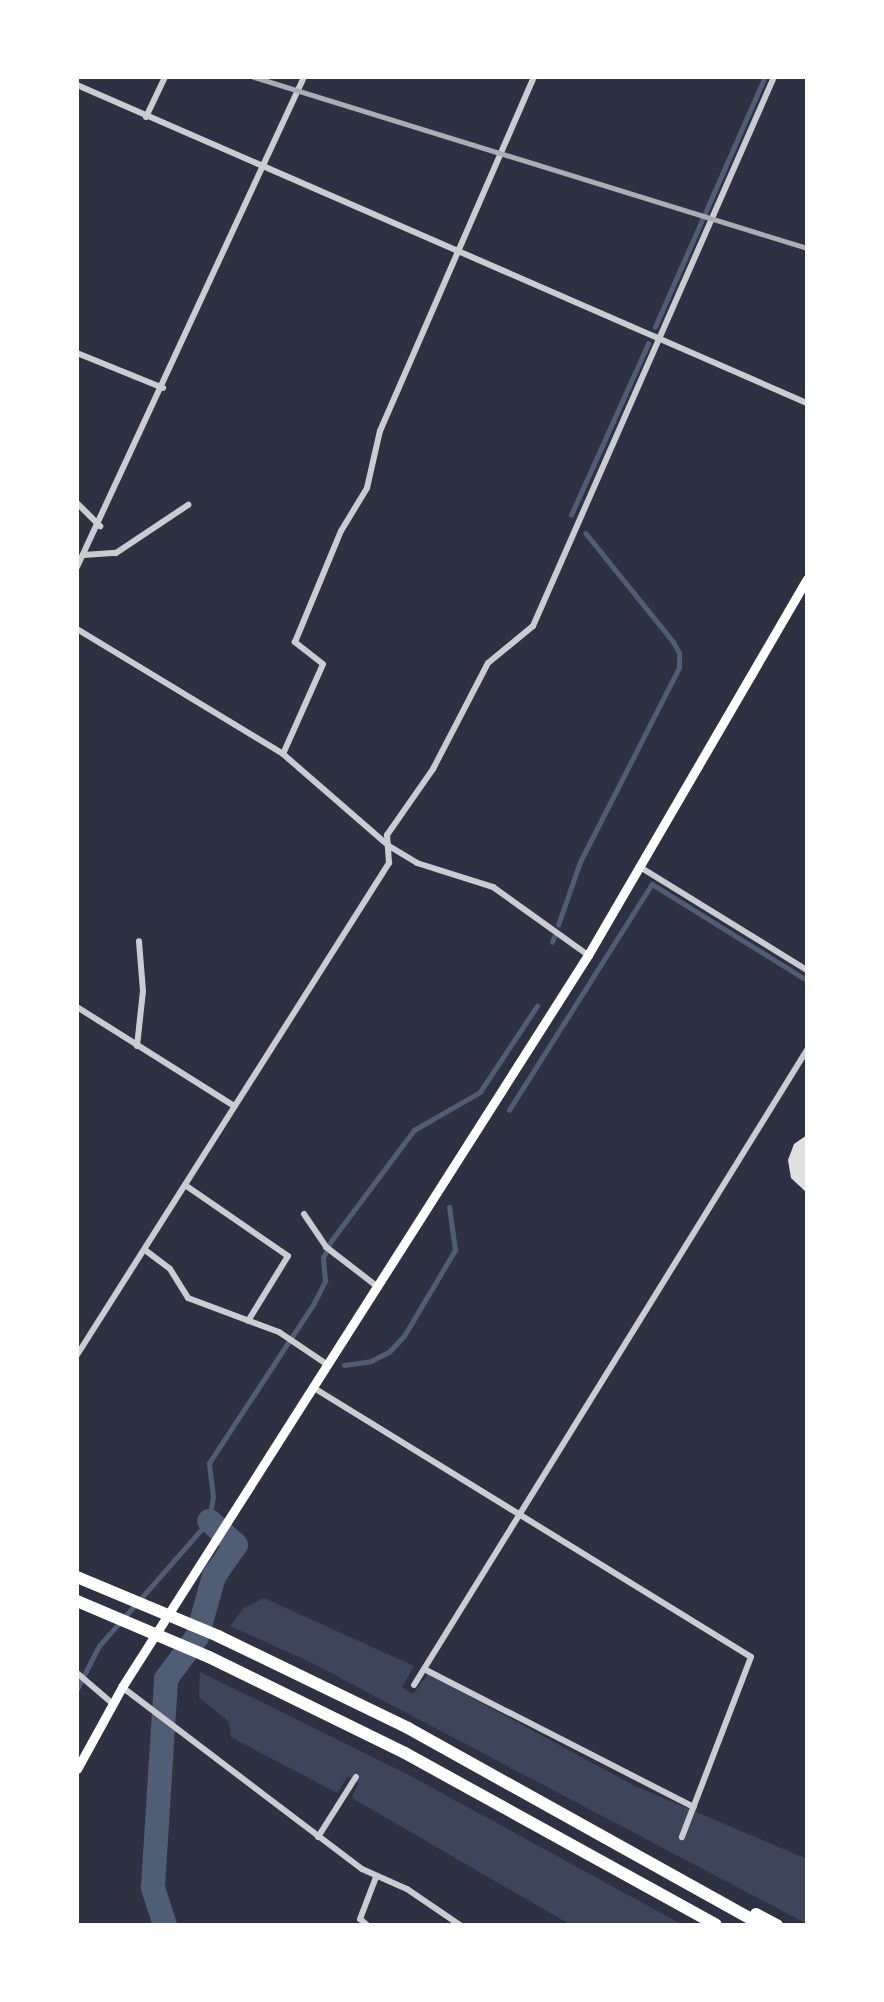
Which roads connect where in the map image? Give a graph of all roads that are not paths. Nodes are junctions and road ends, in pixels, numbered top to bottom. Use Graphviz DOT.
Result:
graph roads {
  1 [pos="165,77"];
  2 [pos="302,77"];
  3 [pos="534,77"];
  4 [pos="774,77"];
  5 [pos="77,85"];
  6 [pos="146,117"];
  7 [pos="263,170"];
  8 [pos="458,253"];
  9 [pos="659,338"];
  10 [pos="77,353"];
  11 [pos="163,388"];
  12 [pos="807,403"];
  13 [pos="77,503"];
  14 [pos="188,505"];
  15 [pos="100,526"];
  16 [pos="83,555"];
  17 [pos="77,567"];
  18 [pos="807,579"];
  19 [pos="77,629"];
  20 [pos="282,754"];
  21 [pos="389,846"];
  22 [pos="640,867"];
  23 [pos="139,941"];
  24 [pos="588,955"];
  25 [pos="807,971"];
  26 [pos="77,1007"];
  27 [pos="137,1045"];
  28 [pos="807,1050"];
  29 [pos="234,1107"];
  30 [pos="185,1185"];
  31 [pos="304,1214"];
  32 [pos="145,1250"];
  33 [pos="378,1287"];
  34 [pos="248,1321"];
  35 [pos="77,1355"];
  36 [pos="328,1365"];
  37 [pos="314,1388"];
  38 [pos="517,1516"];
  39 [pos="77,1577"];
  40 [pos="77,1601"];
  41 [pos="424,1669"];
  42 [pos="77,1673"];
  43 [pos="414,1685"];
  44 [pos="122,1687"];
  45 [pos="112,1703"];
  46 [pos="77,1769"];
  47 [pos="356,1777"];
  48 [pos="694,1807"];
  49 [pos="318,1837"];
  50 [pos="682,1837"];
  51 [pos="677,1876"];
  52 [pos="376,1877"];
  53 [pos="367,1925"];
  54 [pos="460,1925"];
  55 [pos="716,1925"];
  56 [pos="762,1925"];
  57 [pos="777,1925"];
  1 -- 6 [label="street"];
  2 -- 7 [label="street"];
  3 -- 8 [label="street"];
  4 -- 9 [label="street"];
  5 -- 6 [label="street"];
  6 -- 7 [label="street"];
  7 -- 8 [label="street"];
  7 -- 11 [label="street"];
  8 -- 9 [label="street"];
  8 -- 20 [label="street"];
  9 -- 12 [label="street"];
  9 -- 21 [label="street"];
  10 -- 11 [label="street"];
  11 -- 15 [label="street"];
  13 -- 15 [label="street"];
  14 -- 16 [label="street"];
  15 -- 16 [label="street"];
  16 -- 17 [label="street"];
  18 -- 22 [label="main road"];
  19 -- 20 [label="street"];
  20 -- 21 [label="street"];
  21 -- 24 [label="street"];
  21 -- 29 [label="street"];
  22 -- 24 [label="main road"];
  22 -- 25 [label="street"];
  23 -- 27 [label="street"];
  24 -- 33 [label="main road"];
  26 -- 27 [label="street"];
  27 -- 29 [label="street"];
  28 -- 38 [label="street"];
  29 -- 30 [label="street"];
  30 -- 32 [label="street"];
  30 -- 34 [label="street"];
  31 -- 33 [label="street"];
  32 -- 34 [label="street"];
  32 -- 35 [label="street"];
  33 -- 36 [label="main road"];
  34 -- 36 [label="street"];
  36 -- 37 [label="main road"];
  37 -- 38 [label="street"];
  37 -- 44 [label="main road"];
  38 -- 41 [label="street"];
  38 -- 48 [label="street"];
  39 -- 51 [label="highway"];
  40 -- 55 [label="highway"];
  41 -- 43 [label="street"];
  41 -- 48 [label="street"];
  42 -- 45 [label="street"];
  44 -- 45 [label="main road"];
  44 -- 49 [label="street"];
  45 -- 46 [label="main road"];
  47 -- 49 [label="street"];
  48 -- 50 [label="street"];
  49 -- 52 [label="street"];
  51 -- 56 [label="highway"];
  51 -- 57 [label="highway"];
  52 -- 53 [label="street"];
  52 -- 54 [label="street"];
}
